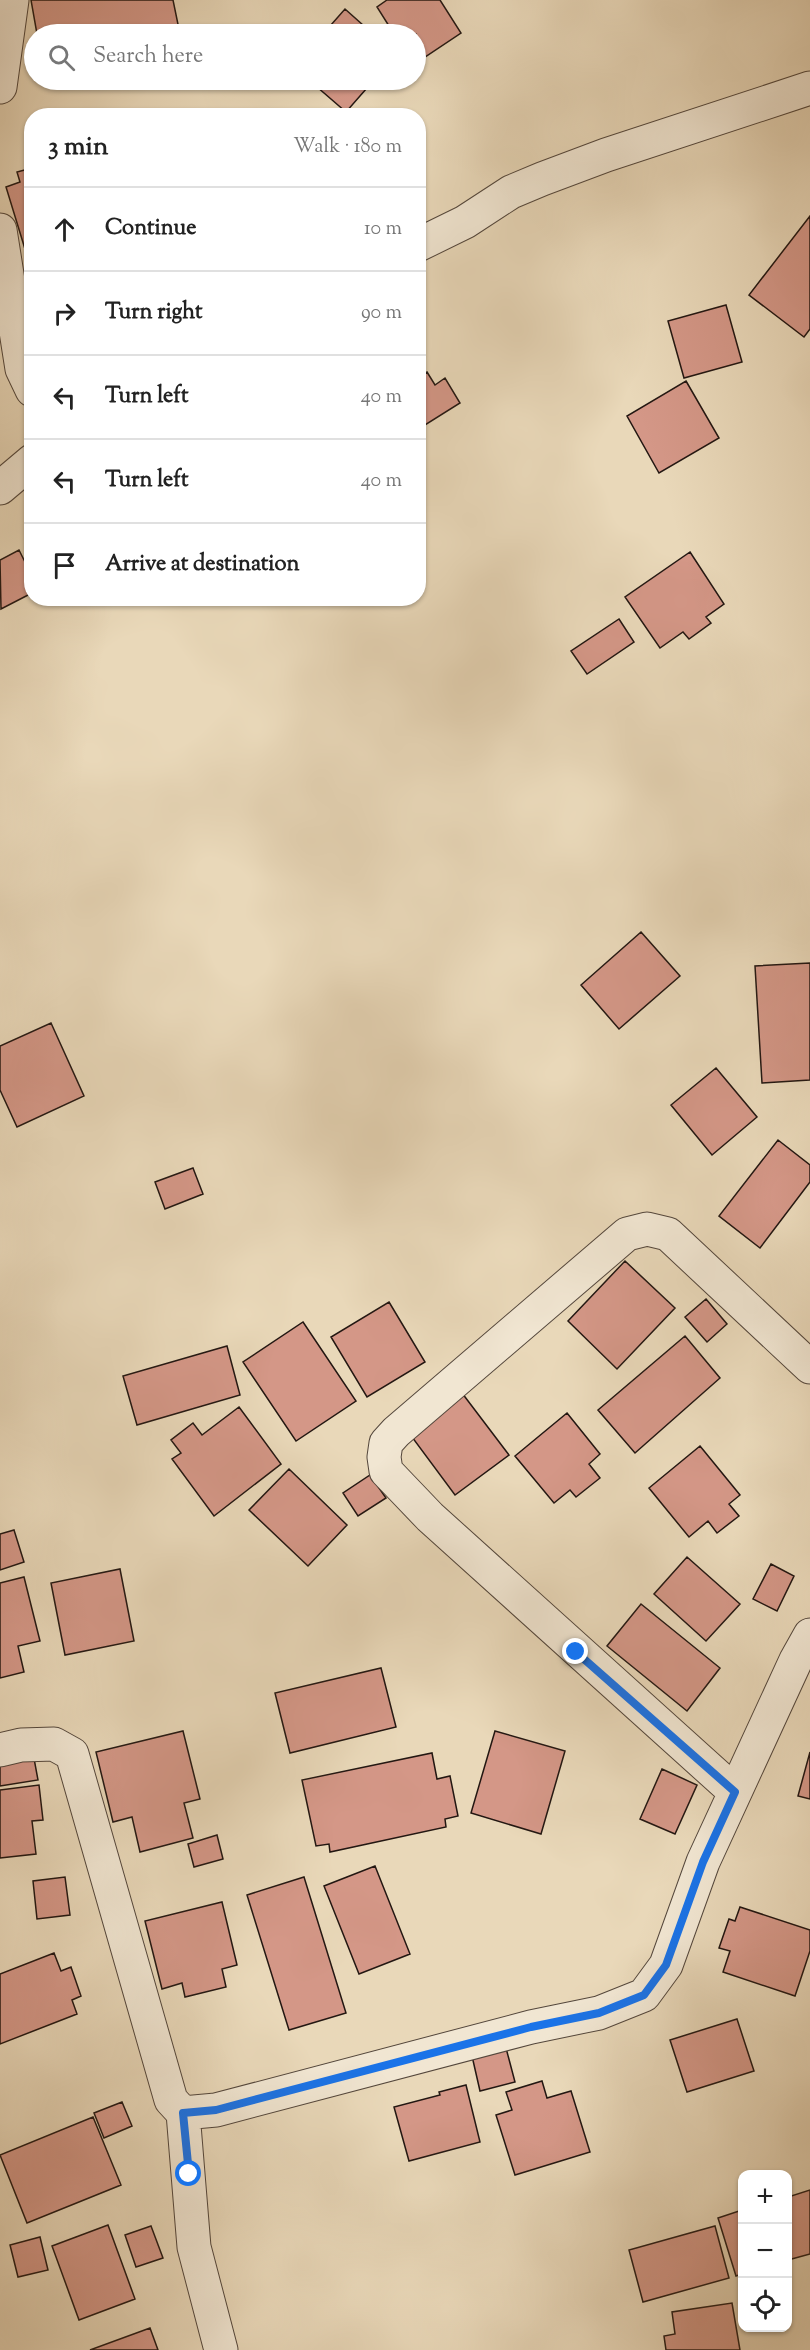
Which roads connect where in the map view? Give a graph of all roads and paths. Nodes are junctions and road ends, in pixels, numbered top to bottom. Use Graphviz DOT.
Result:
graph roads {
  1 [pos="12,0"];
  2 [pos="0,87"];
  3 [pos="810,88"];
  4 [pos="0,230"];
  5 [pos="426,241"];
  6 [pos="24,373"];
  7 [pos="24,468"];
  8 [pos="0,488"];
  9 [pos="810,1367"];
  10 [pos="810,1635"];
  11 [pos="0,1750"];
  12 [pos="735,1792"];
  13 [pos="183,2113"];
  14 [pos="221,2350"];
  1 -- 2 [label="street"];
  3 -- 5 [label="street"];
  4 -- 6 [label="street"];
  7 -- 8 [label="street"];
  9 -- 12 [label="street"];
  10 -- 12 [label="street"];
  11 -- 13 [label="street"];
  12 -- 13 [label="street"];
  13 -- 14 [label="street"];
}
